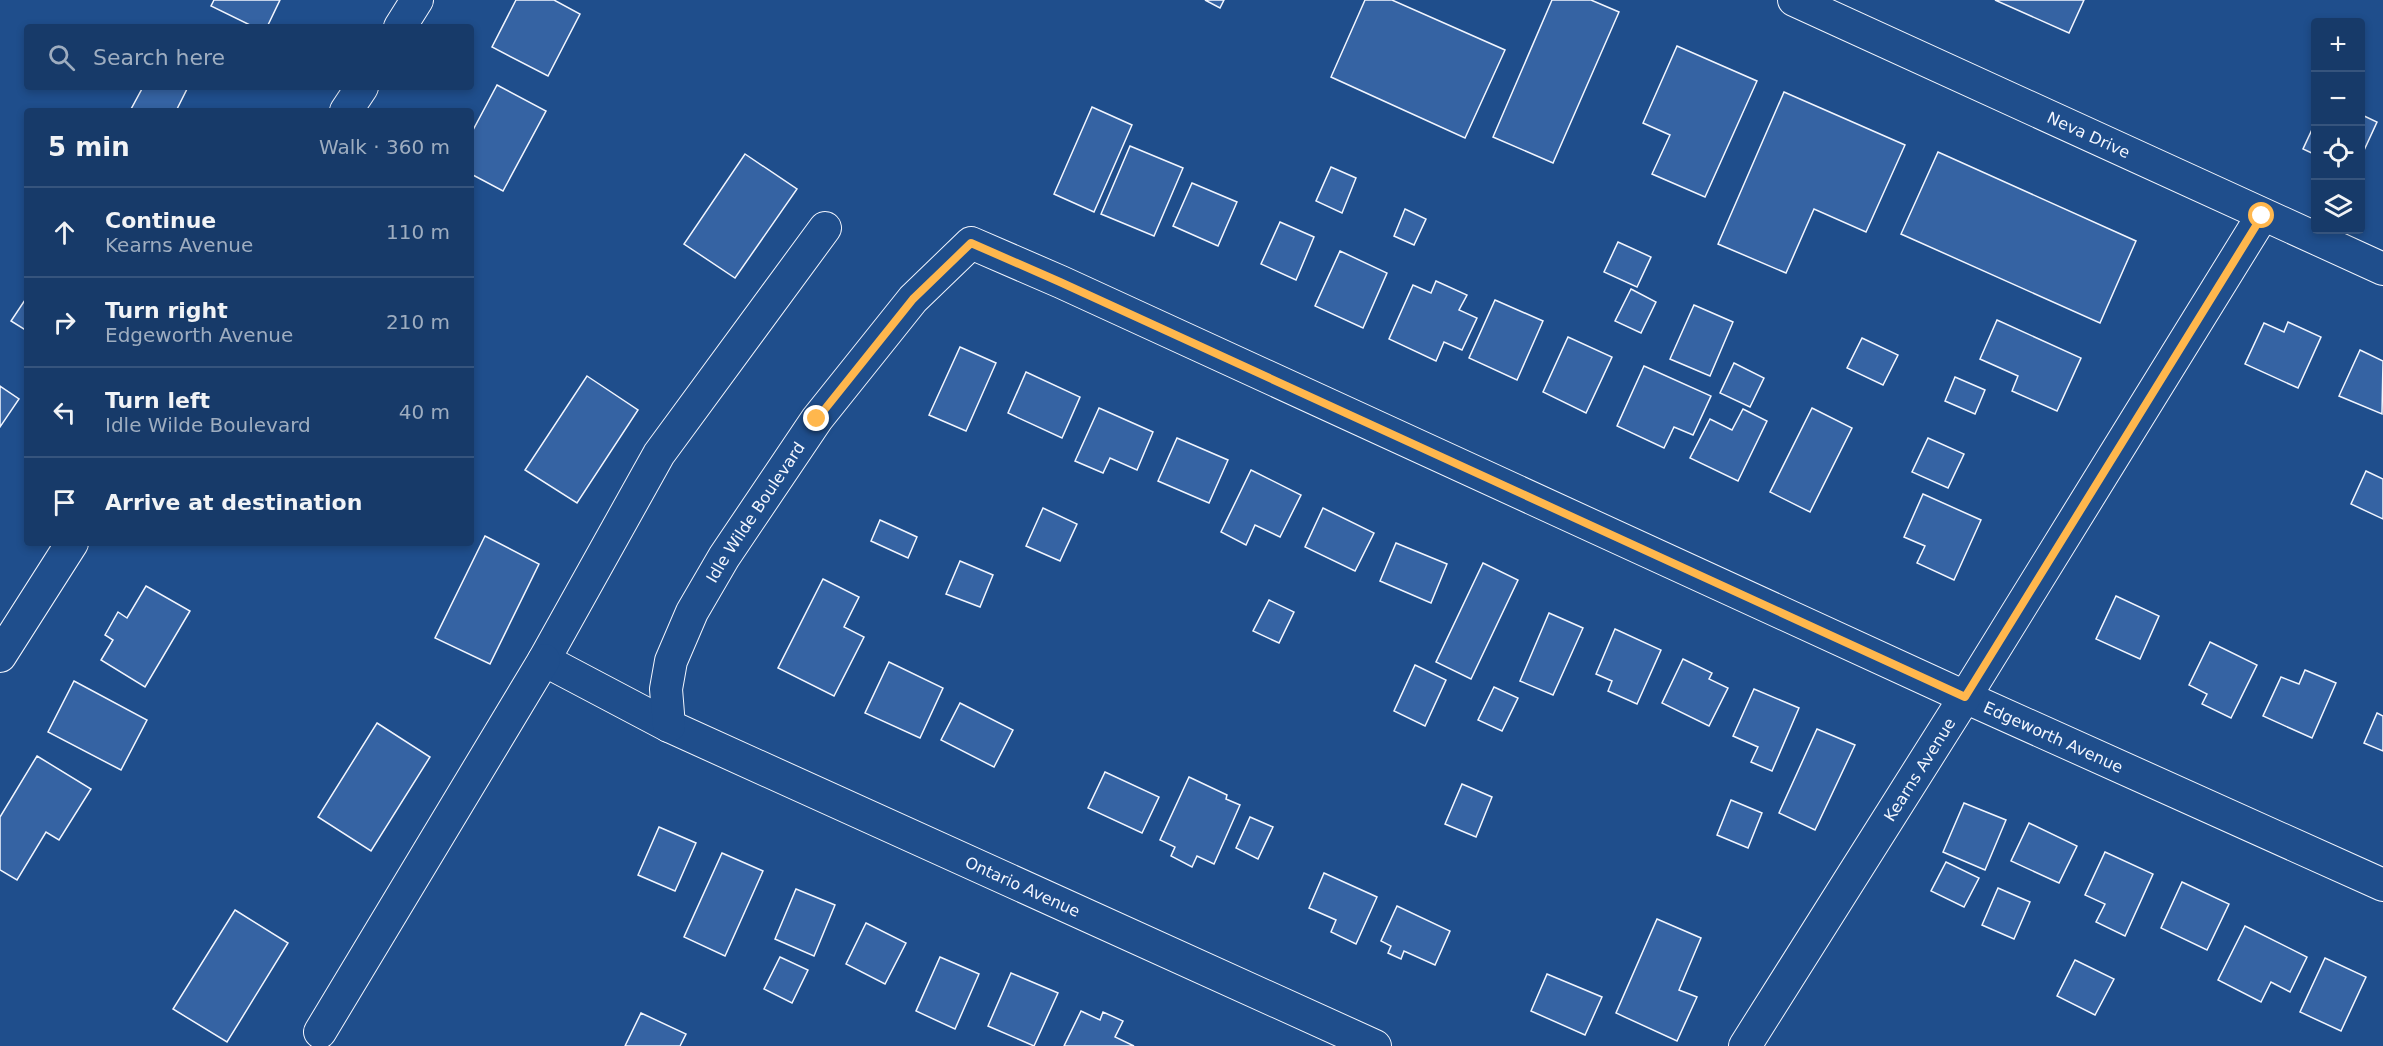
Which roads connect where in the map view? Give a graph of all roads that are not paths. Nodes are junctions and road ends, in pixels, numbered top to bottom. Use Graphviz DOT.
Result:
graph roads {
  1 [pos="417,0"];
  2 [pos="1794,0"];
  3 [pos="402,24"];
  4 [pos="360,90"];
  5 [pos="348,108"];
  6 [pos="2262,216"];
  7 [pos="825,228"];
  8 [pos="971,243"];
  9 [pos="2383,269"];
  10 [pos="70,546"];
  11 [pos="0,656"];
  12 [pos="544,660"];
  13 [pos="1965,697"];
  14 [pos="669,726"];
  15 [pos="2383,885"];
  16 [pos="320,1032"];
  17 [pos="1375,1046"];
  18 [pos="1745,1046"];
  1 -- 3 [label="street"];
  2 -- 6 [label="street, Neva Drive"];
  4 -- 5 [label="street"];
  6 -- 9 [label="street, Neva Drive"];
  6 -- 13 [label="street, Kearns Avenue"];
  7 -- 12 [label="street"];
  8 -- 13 [label="street, Edgeworth Avenue"];
  8 -- 14 [label="street, Idle Wilde Boulevard"];
  10 -- 11 [label="street"];
  12 -- 14 [label="street, Ontario Avenue"];
  12 -- 16 [label="street"];
  13 -- 15 [label="street, Edgeworth Avenue"];
  13 -- 18 [label="street, Kearns Avenue"];
  14 -- 17 [label="street, Ontario Avenue"];
}
